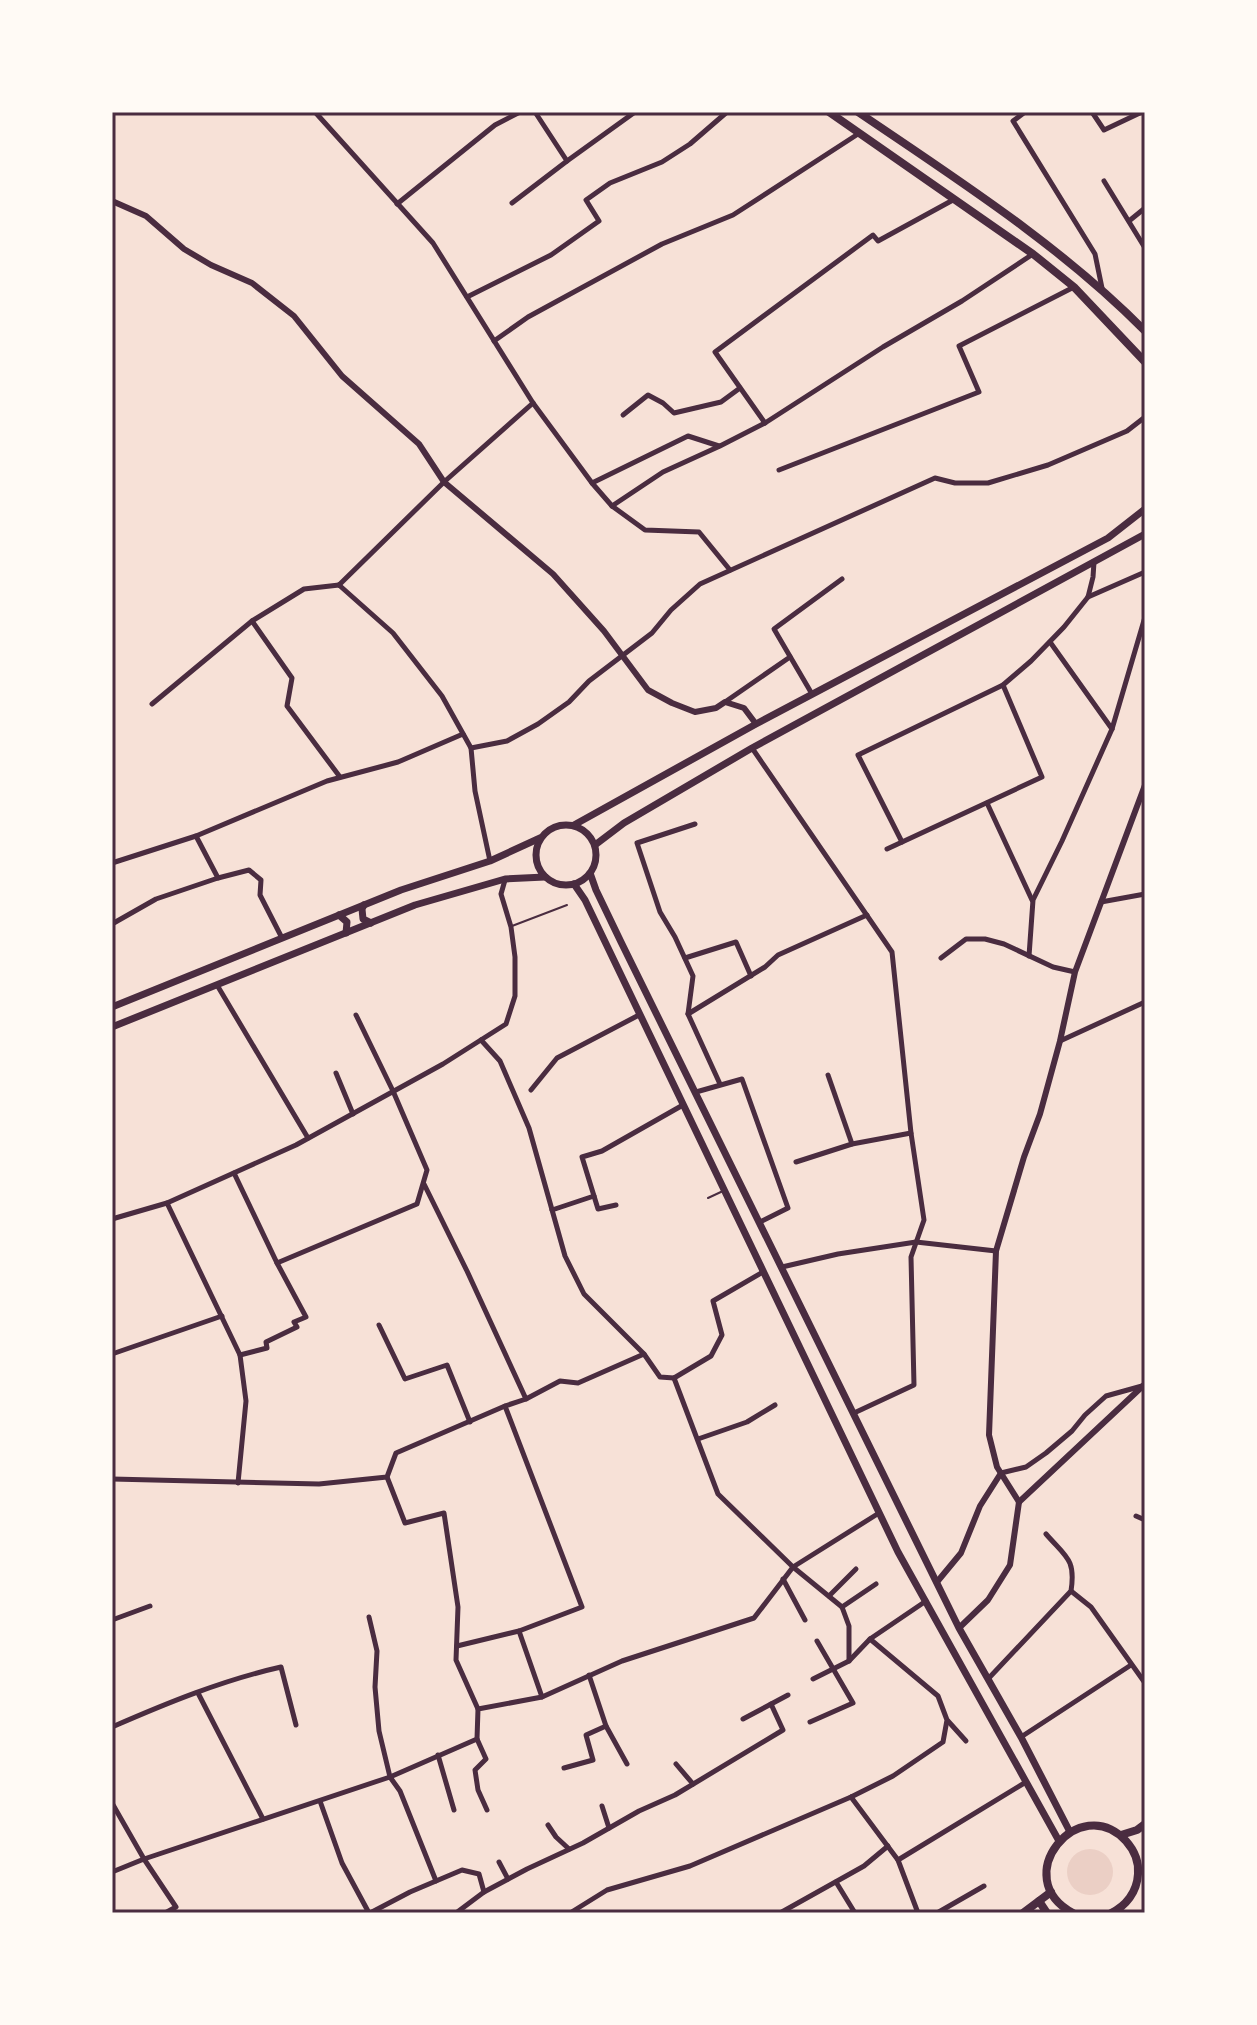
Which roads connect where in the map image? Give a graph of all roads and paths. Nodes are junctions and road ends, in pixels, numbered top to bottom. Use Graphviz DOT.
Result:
graph roads {
  1 [pos="520,112"];
  2 [pos="535,112"];
  3 [pos="635,112"];
  4 [pos="727,112"];
  5 [pos="829,112"];
  6 [pos="858,112"];
  7 [pos="1025,112"];
  8 [pos="1092,112"];
  9 [pos="1142,112"];
  10 [pos="318,113"];
  11 [pos="858,134"];
  12 [pos="567,161"];
  13 [pos="950,175"];
  14 [pos="1104,181"];
  15 [pos="941,190"];
  16 [pos="954,199"];
  17 [pos="112,201"];
  18 [pos="512,203"];
  19 [pos="397,204"];
  20 [pos="1145,208"];
  21 [pos="1129,221"];
  22 [pos="1145,248"];
  23 [pos="1033,254"];
  24 [pos="1074,287"];
  25 [pos="1102,290"];
  26 [pos="467,297"];
  27 [pos="1145,331"];
  28 [pos="494,341"];
  29 [pos="1145,362"];
  30 [pos="740,388"];
  31 [pos="533,403"];
  32 [pos="623,415"];
  33 [pos="1145,417"];
  34 [pos="765,423"];
  35 [pos="720,446"];
  36 [pos="779,470"];
  37 [pos="444,482"];
  38 [pos="592,483"];
  39 [pos="612,506"];
  40 [pos="1145,509"];
  41 [pos="1145,534"];
  42 [pos="1108,538"];
  43 [pos="1115,550"];
  44 [pos="1094,561"];
  45 [pos="730,570"];
  46 [pos="1145,572"];
  47 [pos="842,579"];
  48 [pos="339,585"];
  49 [pos="1088,597"];
  50 [pos="1145,617"];
  51 [pos="252,621"];
  52 [pos="1050,642"];
  53 [pos="622,654"];
  54 [pos="790,656"];
  55 [pos="1003,685"];
  56 [pos="813,695"];
  57 [pos="725,702"];
  58 [pos="152,704"];
  59 [pos="756,724"];
  60 [pos="1112,729"];
  61 [pos="463,734"];
  62 [pos="471,748"];
  63 [pos="752,748"];
  64 [pos="340,777"];
  65 [pos="1145,785"];
  66 [pos="987,803"];
  67 [pos="695,824"];
  68 [pos="574,825"];
  69 [pos="196,836"];
  70 [pos="540,838"];
  71 [pos="902,842"];
  72 [pos="595,845"];
  73 [pos="887,849"];
  74 [pos="490,861"];
  75 [pos="112,863"];
  76 [pos="590,873"];
  77 [pos="545,877"];
  78 [pos="218,878"];
  79 [pos="505,879"];
  80 [pos="574,884"];
  81 [pos="1145,894"];
  82 [pos="1033,900"];
  83 [pos="1101,902"];
  84 [pos="364,905"];
  85 [pos="567,905"];
  86 [pos="339,915"];
  87 [pos="867,915"];
  88 [pos="371,923"];
  89 [pos="112,924"];
  90 [pos="511,927"];
  91 [pos="346,933"];
  92 [pos="282,938"];
  93 [pos="1029,956"];
  94 [pos="685,958"];
  95 [pos="941,958"];
  96 [pos="1075,972"];
  97 [pos="751,976"];
  98 [pos="217,985"];
  99 [pos="1145,1002"];
  100 [pos="114,1003"];
  101 [pos="688,1014"];
  102 [pos="356,1015"];
  103 [pos="639,1015"];
  104 [pos="112,1027"];
  105 [pos="481,1040"];
  106 [pos="1060,1041"];
  107 [pos="336,1073"];
  108 [pos="828,1075"];
  109 [pos="720,1084"];
  110 [pos="531,1090"];
  111 [pos="393,1091"];
  112 [pos="696,1092"];
  113 [pos="683,1105"];
  114 [pos="353,1114"];
  115 [pos="911,1133"];
  116 [pos="308,1138"];
  117 [pos="852,1144"];
  118 [pos="796,1162"];
  119 [pos="234,1173"];
  120 [pos="423,1183"];
  121 [pos="724,1191"];
  122 [pos="594,1196"];
  123 [pos="708,1198"];
  124 [pos="167,1203"];
  125 [pos="616,1205"];
  126 [pos="552,1210"];
  127 [pos="112,1219"];
  128 [pos="760,1222"];
  129 [pos="916,1242"];
  130 [pos="996,1251"];
  131 [pos="277,1263"];
  132 [pos="782,1267"];
  133 [pos="763,1272"];
  134 [pos="222,1316"];
  135 [pos="379,1325"];
  136 [pos="812,1328"];
  137 [pos="795,1339"];
  138 [pos="112,1354"];
  139 [pos="644,1354"];
  140 [pos="240,1355"];
  141 [pos="674,1378"];
  142 [pos="1144,1387"];
  143 [pos="526,1399"];
  144 [pos="775,1405"];
  145 [pos="505,1406"];
  146 [pos="854,1413"];
  147 [pos="470,1422"];
  148 [pos="698,1439"];
  149 [pos="1001,1473"];
  150 [pos="387,1477"];
  151 [pos="112,1479"];
  152 [pos="238,1483"];
  153 [pos="1019,1502"];
  154 [pos="879,1513"];
  155 [pos="1136,1516"];
  156 [pos="1145,1520"];
  157 [pos="1046,1534"];
  158 [pos="793,1567"];
  159 [pos="856,1569"];
  160 [pos="783,1579"];
  161 [pos="937,1582"];
  162 [pos="876,1584"];
  163 [pos="1071,1591"];
  164 [pos="829,1596"];
  165 [pos="926,1601"];
  166 [pos="150,1606"];
  167 [pos="842,1607"];
  168 [pos="369,1617"];
  169 [pos="112,1620"];
  170 [pos="805,1620"];
  171 [pos="959,1628"];
  172 [pos="519,1631"];
  173 [pos="870,1639"];
  174 [pos="817,1641"];
  175 [pos="457,1646"];
  176 [pos="849,1661"];
  177 [pos="1131,1665"];
  178 [pos="832,1669"];
  179 [pos="589,1675"];
  180 [pos="813,1679"];
  181 [pos="988,1679"];
  182 [pos="1145,1683"];
  183 [pos="198,1693"];
  184 [pos="788,1695"];
  185 [pos="542,1697"];
  186 [pos="771,1704"];
  187 [pos="478,1709"];
  188 [pos="743,1719"];
  189 [pos="947,1720"];
  190 [pos="810,1722"];
  191 [pos="296,1725"];
  192 [pos="606,1726"];
  193 [pos="112,1727"];
  194 [pos="1021,1737"];
  195 [pos="477,1739"];
  196 [pos="966,1741"];
  197 [pos="438,1755"];
  198 [pos="627,1764"];
  199 [pos="676,1764"];
  200 [pos="564,1768"];
  201 [pos="390,1777"];
  202 [pos="1026,1782"];
  203 [pos="693,1784"];
  204 [pos="851,1797"];
  205 [pos="320,1801"];
  206 [pos="112,1803"];
  207 [pos="602,1806"];
  208 [pos="454,1810"];
  209 [pos="487,1810"];
  210 [pos="263,1819"];
  211 [pos="1145,1824"];
  212 [pos="548,1825"];
  213 [pos="609,1828"];
  214 [pos="1070,1832"];
  215 [pos="1121,1835"];
  216 [pos="1059,1841"];
  217 [pos="888,1846"];
  218 [pos="569,1849"];
  219 [pos="1145,1856"];
  220 [pos="144,1859"];
  221 [pos="898,1860"];
  222 [pos="499,1862"];
  223 [pos="1138,1865"];
  224 [pos="112,1872"];
  225 [pos="508,1879"];
  226 [pos="436,1881"];
  227 [pos="836,1882"];
  228 [pos="984,1886"];
  229 [pos="484,1892"];
  230 [pos="1051,1892"];
  231 [pos="1039,1901"];
  232 [pos="1126,1903"];
  233 [pos="165,1913"];
  234 [pos="369,1913"];
  235 [pos="456,1913"];
  236 [pos="570,1913"];
  237 [pos="780,1913"];
  238 [pos="855,1913"];
  239 [pos="918,1913"];
  240 [pos="937,1913"];
  241 [pos="1023,1913"];
  242 [pos="1047,1913"];
  243 [pos="1073,1913"];
  244 [pos="1111,1913"];
  245 [pos="1131,1913"];
  1 -- 19 [label="street"];
  2 -- 12 [label="street"];
  3 -- 12 [label="street"];
  4 -- 26 [label="street"];
  5 -- 11 [label="main road"];
  6 -- 13 [label="main road"];
  7 -- 25 [label="street"];
  8 -- 9 [label="street"];
  10 -- 19 [label="street"];
  11 -- 15 [label="main road"];
  11 -- 28 [label="street"];
  12 -- 18 [label="street"];
  13 -- 15 [label="main road"];
  13 -- 25 [label="main road"];
  14 -- 21 [label="street"];
  15 -- 16 [label="main road"];
  16 -- 23 [label="main road"];
  16 -- 30 [label="street"];
  17 -- 37 [label="street"];
  19 -- 26 [label="street"];
  20 -- 21 [label="street"];
  21 -- 22 [label="street"];
  23 -- 24 [label="main road"];
  23 -- 34 [label="street"];
  24 -- 29 [label="main road"];
  24 -- 36 [label="street"];
  25 -- 27 [label="main road"];
  26 -- 28 [label="street"];
  28 -- 31 [label="street"];
  30 -- 32 [label="street"];
  30 -- 34 [label="street"];
  31 -- 37 [label="street"];
  31 -- 38 [label="street"];
  33 -- 45 [label="street"];
  34 -- 35 [label="street"];
  35 -- 38 [label="street"];
  35 -- 39 [label="street"];
  37 -- 48 [label="street"];
  37 -- 53 [label="street"];
  38 -- 39 [label="street"];
  39 -- 45 [label="street"];
  40 -- 42 [label="main road"];
  41 -- 43 [label="main road"];
  42 -- 43 [label="main road"];
  42 -- 56 [label="main road"];
  43 -- 44 [label="main road"];
  44 -- 49 [label="street"];
  44 -- 63 [label="main road"];
  45 -- 53 [label="street"];
  46 -- 49 [label="street"];
  47 -- 54 [label="street"];
  48 -- 51 [label="street"];
  48 -- 61 [label="street"];
  49 -- 52 [label="street"];
  50 -- 60 [label="street"];
  51 -- 58 [label="street"];
  51 -- 64 [label="street"];
  52 -- 55 [label="street"];
  52 -- 60 [label="street"];
  53 -- 57 [label="street"];
  53 -- 62 [label="street"];
  54 -- 56 [label="street"];
  54 -- 57 [label="street"];
  55 -- 66 [label="street"];
  55 -- 71 [label="street"];
  56 -- 59 [label="main road"];
  57 -- 59 [label="street"];
  59 -- 68 [label="main road"];
  60 -- 82 [label="street"];
  61 -- 62 [label="street"];
  61 -- 64 [label="street"];
  62 -- 74 [label="street"];
  63 -- 72 [label="main road"];
  63 -- 87 [label="street"];
  64 -- 69 [label="street"];
  65 -- 83 [label="street"];
  66 -- 71 [label="street"];
  66 -- 82 [label="street"];
  67 -- 94 [label="street"];
  68 -- 70 [label="main road"];
  68 -- 72 [label="main road"];
  69 -- 75 [label="street"];
  69 -- 78 [label="street"];
  70 -- 74 [label="main road"];
  70 -- 77 [label="main road"];
  71 -- 73 [label="street"];
  72 -- 76 [label="main road"];
  74 -- 84 [label="main road"];
  76 -- 80 [label="main road"];
  76 -- 112 [label="main road"];
  77 -- 79 [label="main road"];
  77 -- 80 [label="main road"];
  78 -- 89 [label="street"];
  78 -- 92 [label="street"];
  79 -- 88 [label="main road"];
  79 -- 90 [label="street"];
  80 -- 103 [label="main road"];
  81 -- 83 [label="street"];
  82 -- 93 [label="street"];
  83 -- 96 [label="street"];
  84 -- 86 [label="main road"];
  84 -- 88 [label="main road"];
  85 -- 90 [label="lane"];
  86 -- 91 [label="main road"];
  86 -- 92 [label="main road"];
  87 -- 97 [label="street"];
  87 -- 115 [label="street"];
  88 -- 91 [label="main road"];
  90 -- 105 [label="street"];
  91 -- 98 [label="main road"];
  92 -- 100 [label="main road"];
  93 -- 95 [label="street"];
  93 -- 96 [label="street"];
  94 -- 97 [label="street"];
  94 -- 101 [label="street"];
  96 -- 106 [label="street"];
  97 -- 101 [label="street"];
  98 -- 104 [label="main road"];
  98 -- 116 [label="street"];
  99 -- 106 [label="street"];
  101 -- 109 [label="street"];
  102 -- 111 [label="street"];
  103 -- 110 [label="street"];
  103 -- 113 [label="main road"];
  105 -- 111 [label="street"];
  105 -- 126 [label="street"];
  106 -- 130 [label="street"];
  107 -- 114 [label="street"];
  108 -- 117 [label="street"];
  109 -- 112 [label="street"];
  109 -- 128 [label="street"];
  111 -- 114 [label="street"];
  111 -- 120 [label="street"];
  112 -- 128 [label="main road"];
  113 -- 121 [label="main road"];
  113 -- 122 [label="street"];
  114 -- 116 [label="street"];
  115 -- 117 [label="street"];
  115 -- 129 [label="street"];
  116 -- 119 [label="street"];
  117 -- 118 [label="street"];
  119 -- 124 [label="street"];
  119 -- 131 [label="street"];
  120 -- 131 [label="street"];
  120 -- 143 [label="street"];
  121 -- 123 [label="lane"];
  121 -- 133 [label="main road"];
  122 -- 125 [label="street"];
  122 -- 126 [label="street"];
  124 -- 127 [label="street"];
  124 -- 134 [label="street"];
  126 -- 139 [label="street"];
  128 -- 132 [label="main road"];
  129 -- 130 [label="street"];
  129 -- 132 [label="street"];
  129 -- 146 [label="street"];
  130 -- 149 [label="street"];
  131 -- 140 [label="street"];
  132 -- 136 [label="main road"];
  133 -- 137 [label="main road"];
  133 -- 141 [label="street"];
  134 -- 138 [label="street"];
  134 -- 140 [label="street"];
  135 -- 147 [label="street"];
  136 -- 137 [label="main road"];
  136 -- 146 [label="main road"];
  137 -- 154 [label="main road"];
  139 -- 141 [label="street"];
  139 -- 143 [label="street"];
  140 -- 152 [label="street"];
  141 -- 148 [label="street"];
  142 -- 149 [label="street"];
  142 -- 153 [label="street"];
  143 -- 145 [label="street"];
  144 -- 148 [label="street"];
  145 -- 147 [label="street"];
  145 -- 172 [label="street"];
  146 -- 161 [label="main road"];
  147 -- 150 [label="street"];
  148 -- 158 [label="street"];
  149 -- 153 [label="street"];
  149 -- 161 [label="street"];
  150 -- 152 [label="street"];
  150 -- 175 [label="street"];
  151 -- 152 [label="street"];
  153 -- 171 [label="street"];
  154 -- 158 [label="street"];
  154 -- 165 [label="main road"];
  155 -- 156 [label="street"];
  157 -- 163 [label="street"];
  158 -- 160 [label="street"];
  158 -- 164 [label="street"];
  159 -- 164 [label="street"];
  160 -- 170 [label="street"];
  160 -- 179 [label="street"];
  161 -- 171 [label="main road"];
  162 -- 167 [label="street"];
  163 -- 177 [label="street"];
  163 -- 181 [label="street"];
  164 -- 167 [label="street"];
  165 -- 173 [label="street"];
  165 -- 202 [label="main road"];
  166 -- 169 [label="street"];
  167 -- 176 [label="street"];
  168 -- 201 [label="street"];
  171 -- 181 [label="main road"];
  172 -- 175 [label="street"];
  172 -- 185 [label="street"];
  173 -- 176 [label="street"];
  173 -- 189 [label="street"];
  174 -- 178 [label="street"];
  175 -- 187 [label="street"];
  176 -- 178 [label="street"];
  177 -- 182 [label="street"];
  177 -- 194 [label="street"];
  178 -- 180 [label="street"];
  178 -- 190 [label="street"];
  179 -- 185 [label="street"];
  179 -- 192 [label="street"];
  181 -- 194 [label="main road"];
  183 -- 191 [label="street"];
  183 -- 193 [label="street"];
  183 -- 210 [label="street"];
  184 -- 186 [label="street"];
  185 -- 187 [label="street"];
  186 -- 188 [label="street"];
  186 -- 203 [label="street"];
  187 -- 195 [label="street"];
  189 -- 196 [label="street"];
  189 -- 204 [label="street"];
  192 -- 198 [label="street"];
  192 -- 200 [label="street"];
  194 -- 214 [label="main road"];
  195 -- 197 [label="street"];
  195 -- 209 [label="street"];
  197 -- 201 [label="street"];
  197 -- 208 [label="street"];
  199 -- 203 [label="street"];
  201 -- 205 [label="street"];
  201 -- 226 [label="street"];
  202 -- 216 [label="main road"];
  202 -- 221 [label="street"];
  203 -- 213 [label="street"];
  204 -- 217 [label="street"];
  204 -- 236 [label="street"];
  205 -- 210 [label="street"];
  205 -- 234 [label="street"];
  206 -- 220 [label="street"];
  207 -- 213 [label="street"];
  210 -- 220 [label="street"];
  211 -- 215 [label="main road"];
  212 -- 218 [label="street"];
  213 -- 218 [label="street"];
  214 -- 215 [label="main road"];
  214 -- 216 [label="main road"];
  215 -- 223 [label="main road"];
  216 -- 230 [label="main road"];
  217 -- 221 [label="street"];
  217 -- 227 [label="street"];
  218 -- 225 [label="street"];
  219 -- 223 [label="main road"];
  220 -- 224 [label="street"];
  220 -- 233 [label="street"];
  221 -- 239 [label="street"];
  222 -- 225 [label="street"];
  223 -- 232 [label="main road"];
  225 -- 229 [label="street"];
  226 -- 229 [label="street"];
  226 -- 234 [label="street"];
  227 -- 237 [label="street"];
  227 -- 238 [label="street"];
  228 -- 240 [label="street"];
  229 -- 235 [label="street"];
  230 -- 231 [label="main road"];
  230 -- 243 [label="main road"];
  231 -- 241 [label="main road"];
  231 -- 242 [label="main road"];
  232 -- 244 [label="main road"];
  232 -- 245 [label="main road"];
}
